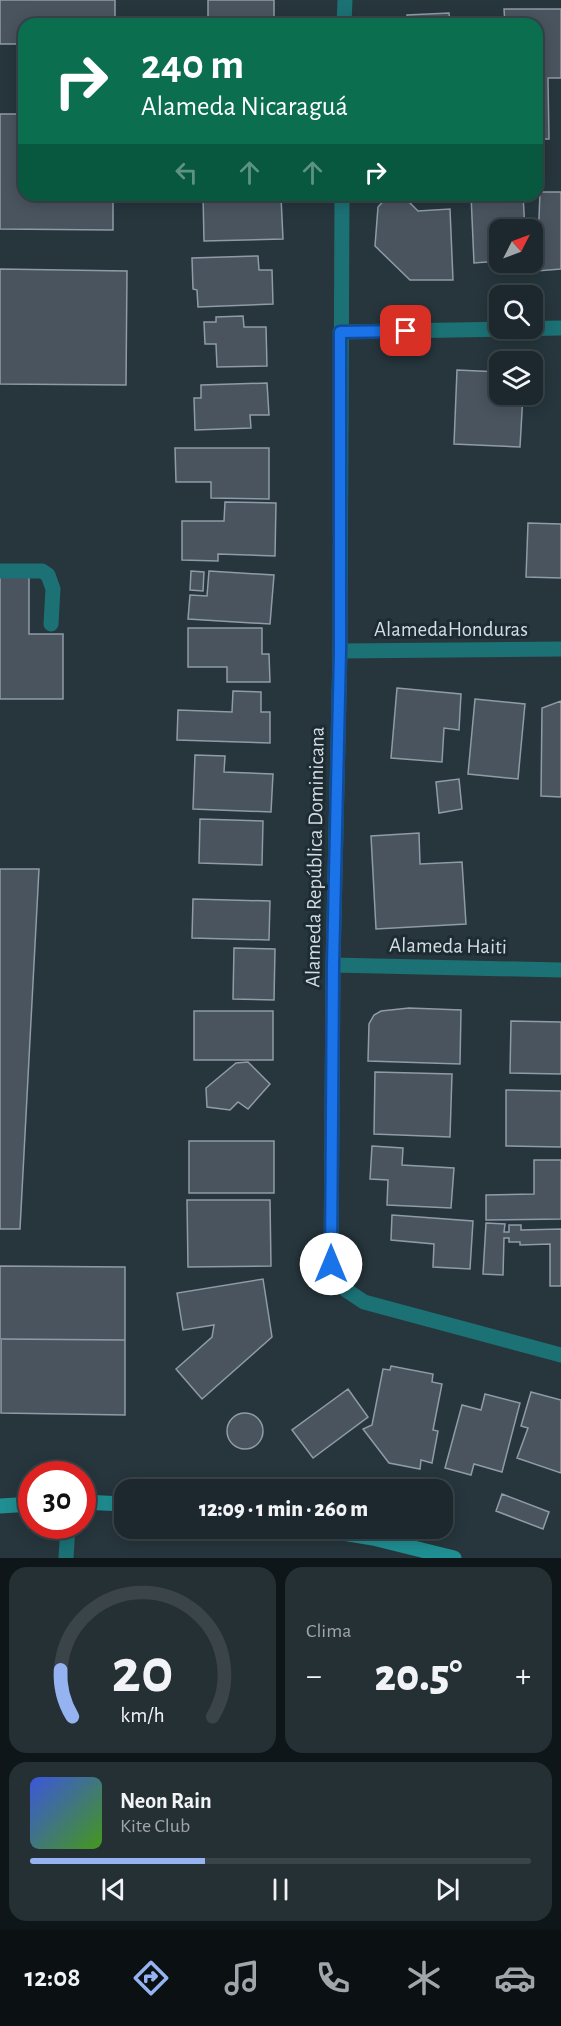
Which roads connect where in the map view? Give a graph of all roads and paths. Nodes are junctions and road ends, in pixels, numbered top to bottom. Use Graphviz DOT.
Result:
graph roads {
  1 [pos="345,0"];
  2 [pos="344,18"];
  3 [pos="342,201"];
  4 [pos="561,328"];
  5 [pos="340,332"];
  6 [pos="0,571"];
  7 [pos="51,624"];
  8 [pos="561,650"];
  9 [pos="340,651"];
  10 [pos="333,965"];
  11 [pos="561,970"];
  12 [pos="561,1355"];
  13 [pos="96,1503"];
  14 [pos="114,1504"];
  15 [pos="18,1505"];
  16 [pos="0,1506"];
  17 [pos="67,1539"];
  18 [pos="377,1539"];
  19 [pos="66,1558"];
  20 [pos="454,1558"];
  1 -- 2 [label="street"];
  3 -- 5 [label="street, Alameda República Dominicana"];
  4 -- 5 [label="street"];
  5 -- 9 [label="street, Alameda República Dominicana"];
  6 -- 7 [label="street"];
  8 -- 9 [label="street, AlamedaHonduras"];
  9 -- 10 [label="street, Alameda República Dominicana"];
  10 -- 11 [label="street, Alameda Haiti"];
  10 -- 12 [label="street, Alameda República Dominicana"];
  13 -- 14 [label="main road"];
  15 -- 16 [label="main road"];
  17 -- 19 [label="street"];
  18 -- 20 [label="main road"];
}
